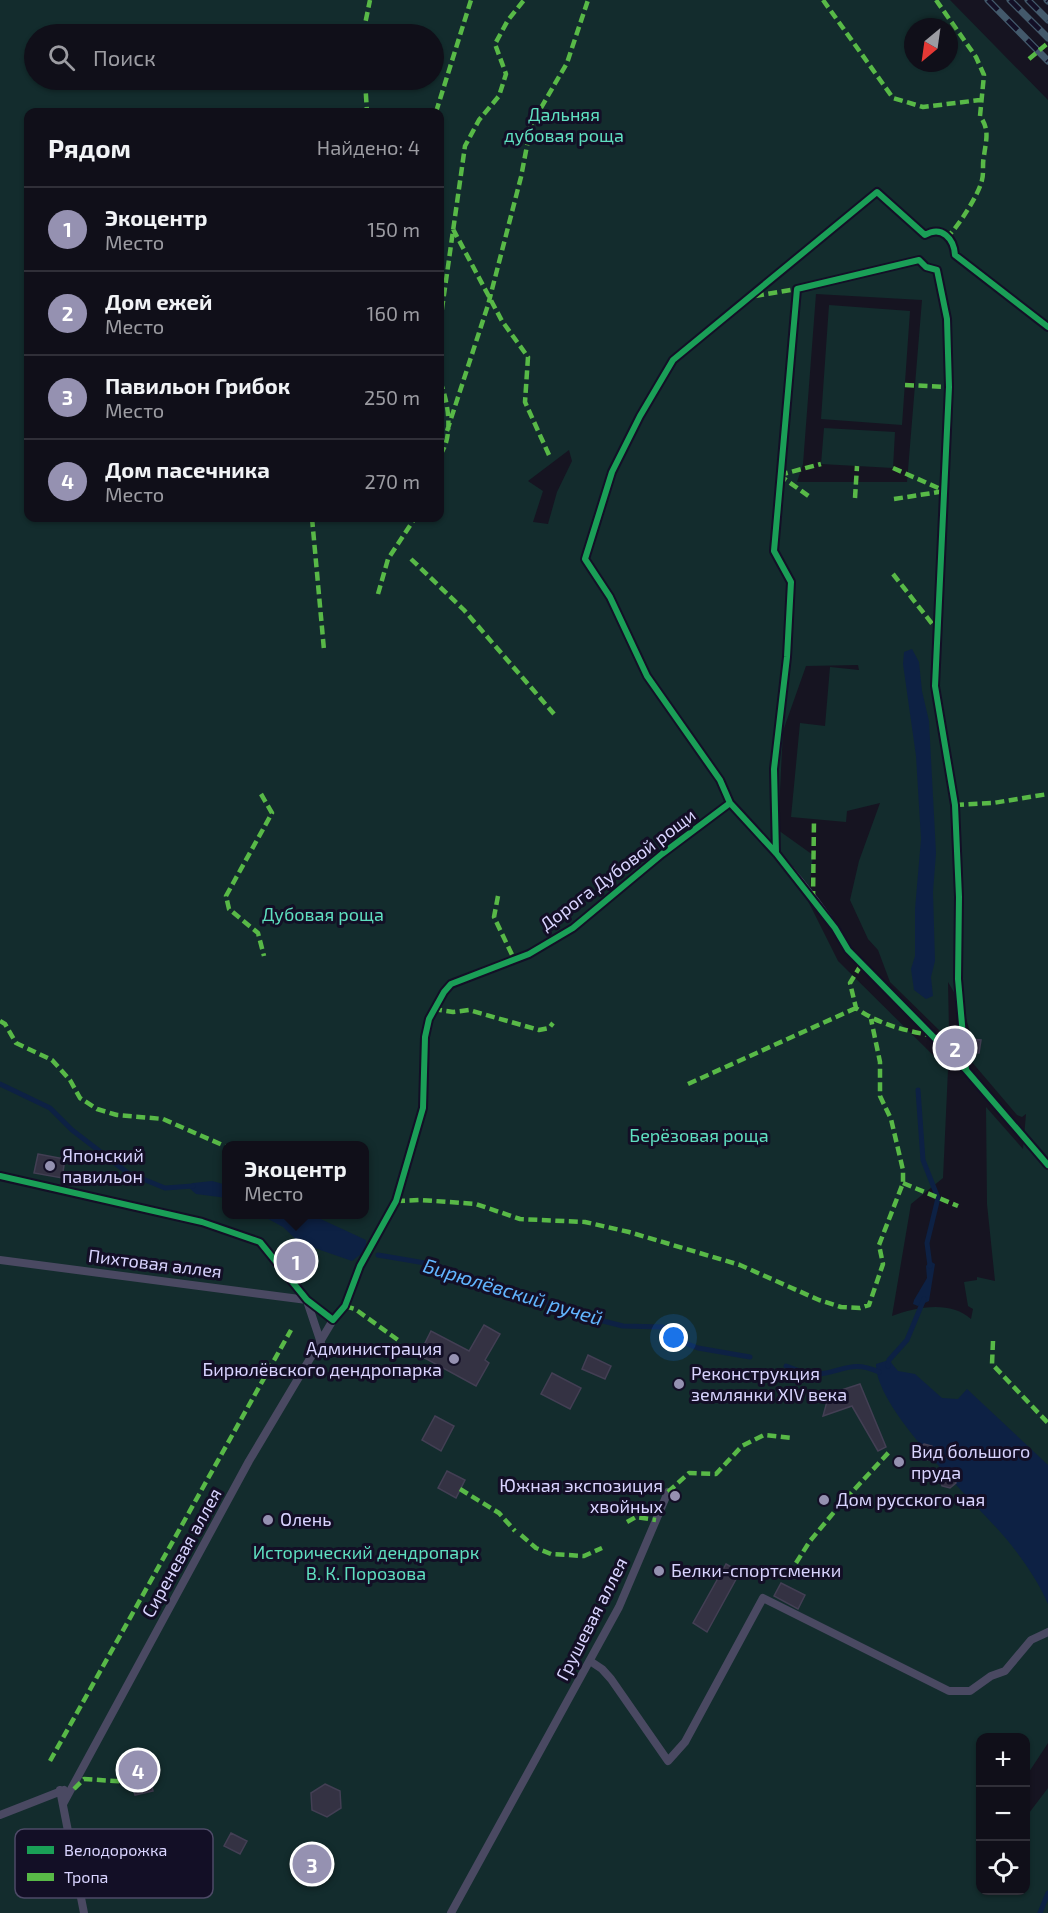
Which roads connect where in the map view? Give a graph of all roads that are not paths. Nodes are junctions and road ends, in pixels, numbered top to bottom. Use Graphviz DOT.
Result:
graph roads {
  1 [pos="433,1009"];
  2 [pos="1048,1165"];
  3 [pos="0,1260"];
  4 [pos="307,1300"];
  5 [pos="333,1320"];
  6 [pos="321,1343"];
  7 [pos="668,1492"];
  8 [pos="1048,1632"];
  9 [pos="590,1660"];
  10 [pos="71,1789"];
  11 [pos="60,1790"];
  12 [pos="63,1804"];
  13 [pos="0,1815"];
  14 [pos="68,1829"];
  15 [pos="81,1898"];
  16 [pos="84,1913"];
  17 [pos="451,1913"];
  1 -- 2 [label="lane, Дорога Дубовой рощи"];
  1 -- 5 [label="lane, Сиреневая аллея"];
  3 -- 4 [label="lane, Пихтовая аллея"];
  4 -- 5 [label="lane"];
  4 -- 6 [label="lane"];
  5 -- 6 [label="lane, Сиреневая аллея"];
  6 -- 10 [label="lane, Сиреневая аллея"];
  7 -- 9 [label="lane, Грушевая аллея"];
  8 -- 9 [label="lane"];
  9 -- 17 [label="lane, Грушевая аллея"];
  10 -- 11 [label="lane"];
  10 -- 12 [label="lane, Сиреневая аллея"];
  11 -- 12 [label="lane"];
  11 -- 13 [label="lane"];
  12 -- 14 [label="lane"];
  15 -- 16 [label="lane"];
}
